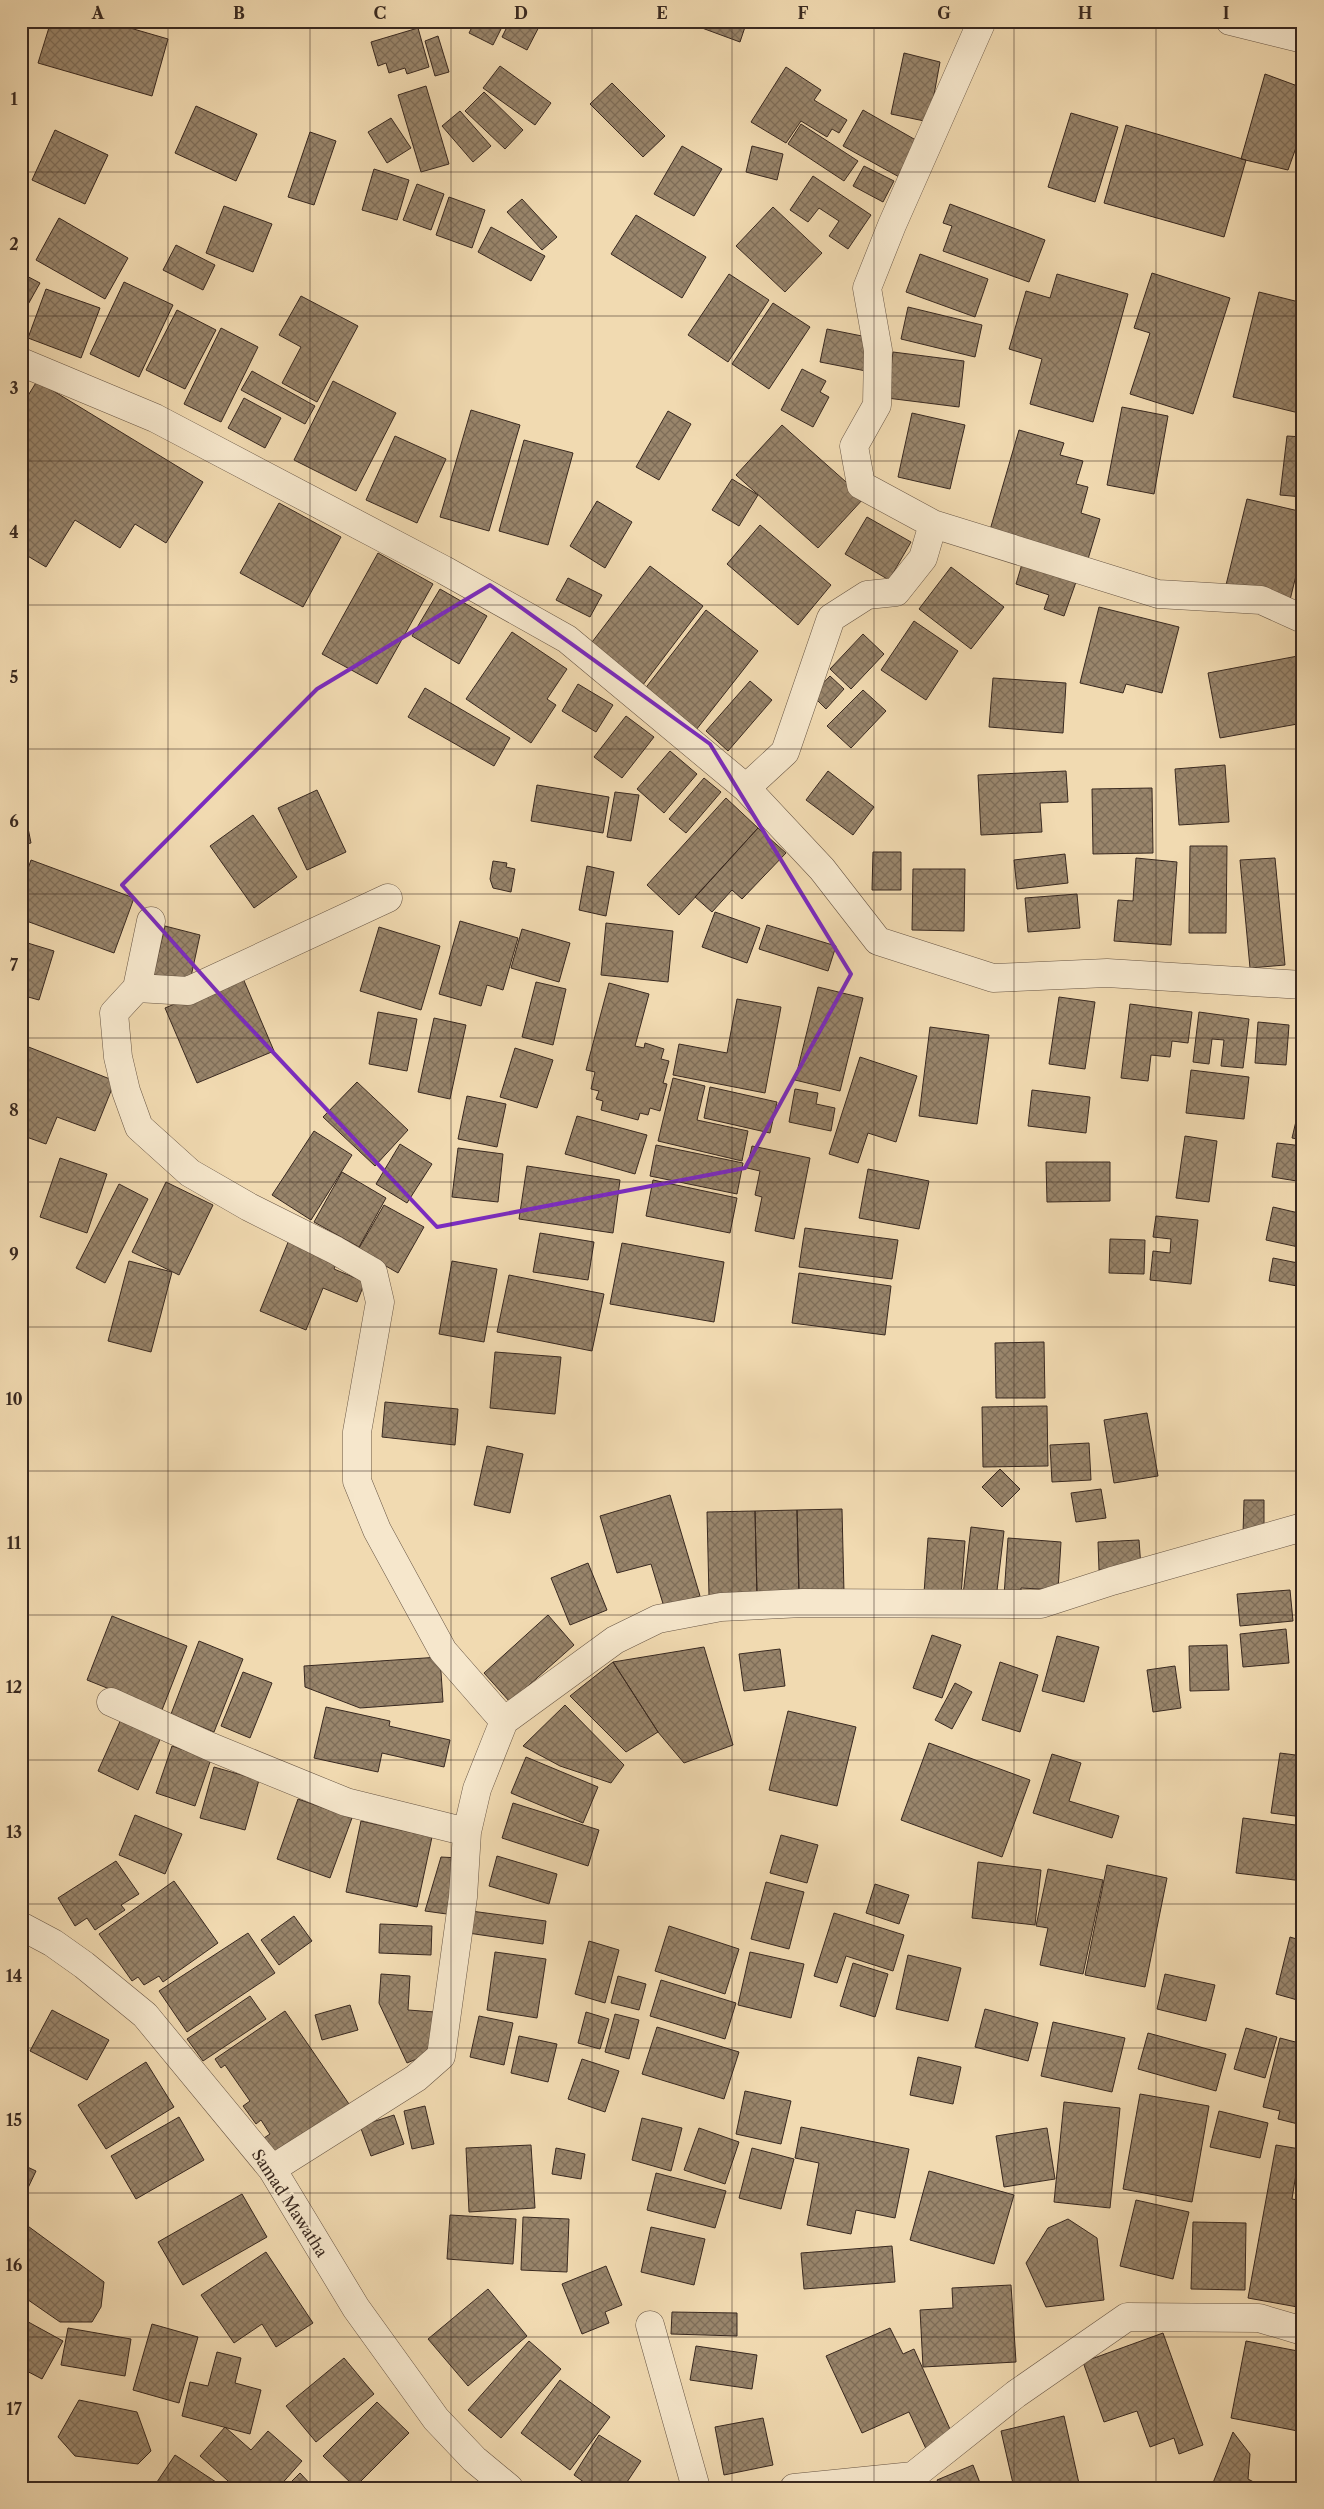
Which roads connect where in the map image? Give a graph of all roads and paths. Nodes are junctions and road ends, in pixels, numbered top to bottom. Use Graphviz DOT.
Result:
graph roads {
  1 [pos="982,21"];
  2 [pos="1230,21"];
  3 [pos="1303,39"];
  4 [pos="21,362"];
  5 [pos="933,524"];
  6 [pos="1303,619"];
  7 [pos="746,788"];
  8 [pos="388,898"];
  9 [pos="151,921"];
  10 [pos="1303,985"];
  11 [pos="137,988"];
  12 [pos="1303,1527"];
  13 [pos="111,1702"];
  14 [pos="504,1721"];
  15 [pos="468,1832"];
  16 [pos="21,1926"];
  17 [pos="272,2169"];
  18 [pos="650,2325"];
  19 [pos="1303,2331"];
  20 [pos="509,2488"];
  21 [pos="696,2488"];
  22 [pos="794,2488"];
  1 -- 5 [label="street"];
  2 -- 3 [label="street"];
  4 -- 7 [label="street"];
  5 -- 6 [label="street"];
  5 -- 7 [label="street"];
  7 -- 10 [label="street"];
  8 -- 11 [label="street"];
  9 -- 11 [label="street"];
  11 -- 14 [label="street"];
  12 -- 14 [label="street"];
  13 -- 15 [label="street"];
  14 -- 15 [label="street"];
  15 -- 17 [label="street"];
  16 -- 17 [label="street, Samad Mawatha"];
  17 -- 20 [label="street, Samad Mawatha"];
  18 -- 21 [label="street"];
  19 -- 22 [label="street"];
}
